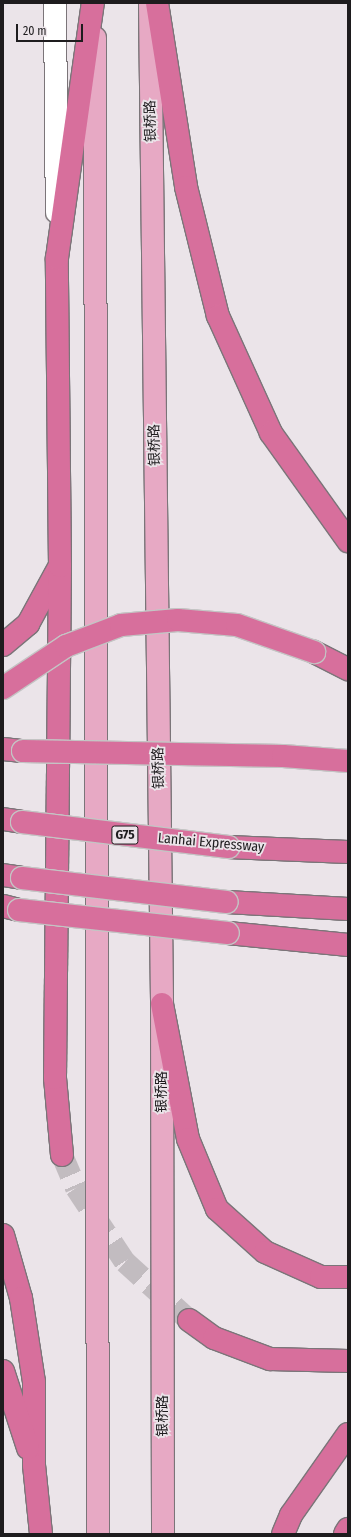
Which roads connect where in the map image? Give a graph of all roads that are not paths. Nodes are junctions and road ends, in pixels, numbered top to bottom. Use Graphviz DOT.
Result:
graph roads {
  1 [pos="55,3"];
  2 [pos="94,3"];
  3 [pos="150,3"];
  4 [pos="157,3"];
  5 [pos="57,258"];
  6 [pos="348,541"];
  7 [pos="60,566"];
  8 [pos="3,645"];
  9 [pos="348,669"];
  10 [pos="3,688"];
  11 [pos="13,750"];
  12 [pos="348,761"];
  13 [pos="12,821"];
  14 [pos="348,852"];
  15 [pos="13,876"];
  16 [pos="11,908"];
  17 [pos="348,908"];
  18 [pos="348,945"];
  19 [pos="162,1004"];
  20 [pos="62,1155"];
  21 [pos="3,1235"];
  22 [pos="348,1278"];
  23 [pos="189,1320"];
  24 [pos="348,1361"];
  25 [pos="3,1371"];
  26 [pos="348,1434"];
  27 [pos="34,1465"];
  28 [pos="348,1530"];
  29 [pos="41,1534"];
  30 [pos="98,1534"];
  31 [pos="163,1534"];
  32 [pos="283,1534"];
  33 [pos="345,1534"];
  1 -- 5 [label="main road"];
  2 -- 5 [label="highway"];
  2 -- 30 [label="main road"];
  3 -- 19 [label="main road, 银桥路"];
  4 -- 6 [label="highway"];
  5 -- 7 [label="highway"];
  7 -- 8 [label="highway"];
  7 -- 20 [label="highway"];
  9 -- 10 [label="highway, bridge"];
  11 -- 12 [label="highway, bridge"];
  13 -- 14 [label="highway, Lanhai Expressway / G75, bridge"];
  15 -- 17 [label="highway, bridge"];
  16 -- 18 [label="highway, bridge"];
  19 -- 22 [label="highway"];
  19 -- 31 [label="main road, 银桥路"];
  21 -- 27 [label="highway"];
  23 -- 24 [label="highway"];
  25 -- 27 [label="highway"];
  26 -- 32 [label="highway"];
  27 -- 29 [label="highway"];
  28 -- 33 [label="highway"];
}
